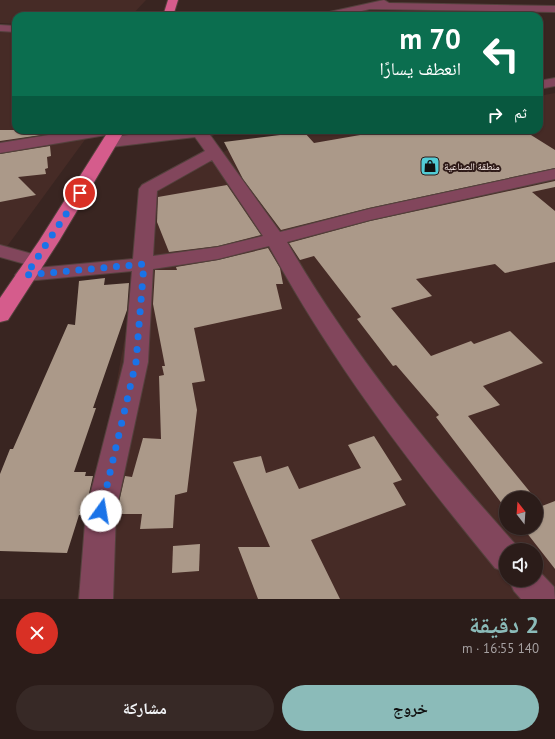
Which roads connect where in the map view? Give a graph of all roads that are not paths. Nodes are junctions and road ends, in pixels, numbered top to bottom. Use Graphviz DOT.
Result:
graph roads {
  1 [pos="173,0"];
  2 [pos="401,0"];
  3 [pos="370,6"];
  4 [pos="555,9"];
  5 [pos="169,12"];
  6 [pos="344,12"];
  7 [pos="0,28"];
  8 [pos="12,29"];
  9 [pos="111,134"];
  10 [pos="209,138"];
  11 [pos="0,148"];
  12 [pos="555,174"];
  13 [pos="276,240"];
  14 [pos="0,251"];
  15 [pos="144,264"];
  16 [pos="31,268"];
  17 [pos="0,315"];
  18 [pos="499,549"];
  19 [pos="532,587"];
  20 [pos="96,599"];
  21 [pos="542,599"];
  1 -- 5 [label="main road"];
  2 -- 3 [label="street"];
  3 -- 4 [label="street"];
  3 -- 6 [label="street"];
  7 -- 8 [label="street"];
  9 -- 10 [label="street"];
  9 -- 11 [label="street"];
  9 -- 16 [label="main road"];
  10 -- 13 [label="street"];
  10 -- 15 [label="street"];
  12 -- 13 [label="street"];
  13 -- 15 [label="street"];
  13 -- 18 [label="street"];
  14 -- 16 [label="street"];
  15 -- 16 [label="street"];
  15 -- 20 [label="street"];
  16 -- 17 [label="main road"];
  19 -- 21 [label="street"];
}
